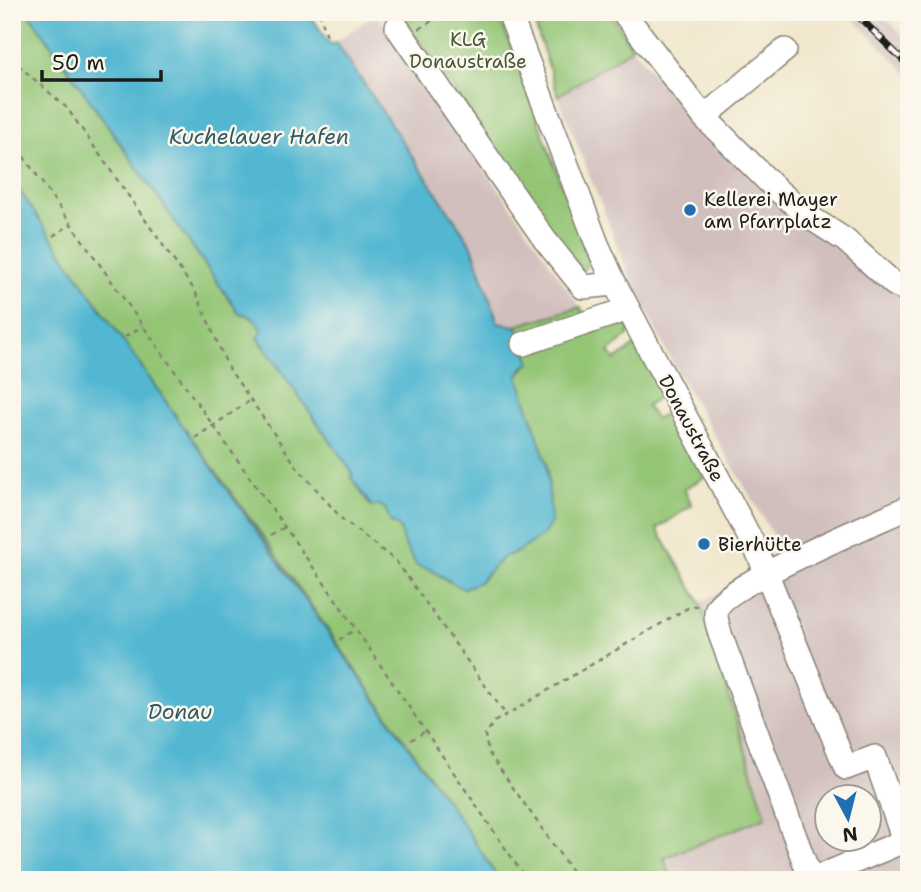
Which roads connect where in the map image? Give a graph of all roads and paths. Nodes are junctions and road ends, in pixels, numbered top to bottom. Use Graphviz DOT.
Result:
graph roads {
  1 [pos="318,12"];
  2 [pos="446,12"];
  3 [pos="509,12"];
  4 [pos="623,12"];
  5 [pos="397,27"];
  6 [pos="422,27"];
  7 [pos="327,36"];
  8 [pos="785,50"];
  9 [pos="12,57"];
  10 [pos="704,117"];
  11 [pos="12,140"];
  12 [pos="71,224"];
  13 [pos="53,236"];
  14 [pos="615,284"];
  15 [pos="909,291"];
  16 [pos="628,309"];
  17 [pos="143,326"];
  18 [pos="125,337"];
  19 [pos="523,344"];
  20 [pos="251,400"];
  21 [pos="213,425"];
  22 [pos="195,438"];
  23 [pos="909,507"];
  24 [pos="285,527"];
  25 [pos="271,536"];
  26 [pos="768,573"];
  27 [pos="718,606"];
  28 [pos="356,629"];
  29 [pos="339,640"];
  30 [pos="506,715"];
  31 [pos="426,731"];
  32 [pos="411,740"];
  33 [pos="906,840"];
  34 [pos="527,880"];
  35 [pos="578,880"];
  36 [pos="811,880"];
  1 -- 7 [label="path"];
  2 -- 6 [label="path"];
  3 -- 14 [label="street, Donaustraße"];
  4 -- 10 [label="street"];
  5 -- 14 [label="street"];
  8 -- 10 [label="street"];
  9 -- 20 [label="path"];
  10 -- 15 [label="street"];
  11 -- 12 [label="path"];
  12 -- 13 [label="path"];
  12 -- 17 [label="path"];
  14 -- 16 [label="street, Donaustraße"];
  16 -- 19 [label="street"];
  16 -- 26 [label="street, Donaustraße"];
  17 -- 18 [label="path"];
  17 -- 21 [label="path"];
  20 -- 21 [label="path"];
  20 -- 30 [label="path"];
  21 -- 22 [label="path"];
  21 -- 24 [label="path"];
  23 -- 26 [label="street"];
  24 -- 25 [label="path"];
  24 -- 28 [label="path"];
  26 -- 27 [label="street"];
  26 -- 33 [label="street, Donaustraße"];
  27 -- 30 [label="path"];
  27 -- 36 [label="street"];
  28 -- 29 [label="path"];
  28 -- 31 [label="path"];
  30 -- 35 [label="path"];
  31 -- 32 [label="path"];
  31 -- 34 [label="path"];
  33 -- 36 [label="street"];
}
